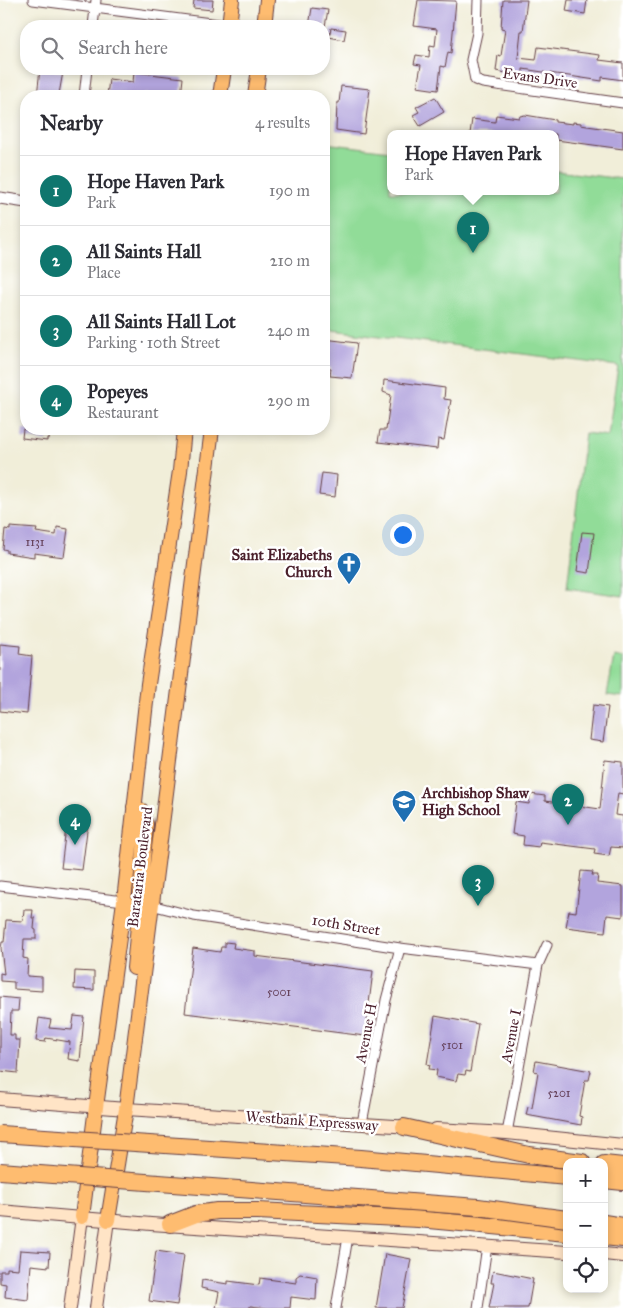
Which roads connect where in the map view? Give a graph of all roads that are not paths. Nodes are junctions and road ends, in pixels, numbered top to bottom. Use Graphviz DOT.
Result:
graph roads {
  1 [pos="34,0"];
  2 [pos="232,0"];
  3 [pos="267,0"];
  4 [pos="478,0"];
  5 [pos="96,3"];
  6 [pos="94,20"];
  7 [pos="196,20"];
  8 [pos="231,20"];
  9 [pos="265,20"];
  10 [pos="87,75"];
  11 [pos="223,75"];
  12 [pos="258,75"];
  13 [pos="85,90"];
  14 [pos="221,90"];
  15 [pos="256,90"];
  16 [pos="623,103"];
  17 [pos="0,198"];
  18 [pos="20,201"];
  19 [pos="183,435"];
  20 [pos="211,435"];
  21 [pos="134,807"];
  22 [pos="0,886"];
  23 [pos="124,902"];
  24 [pos="151,905"];
  25 [pos="547,945"];
  26 [pos="400,948"];
  27 [pos="538,965"];
  28 [pos="138,1006"];
  29 [pos="0,1099"];
  30 [pos="96,1107"];
  31 [pos="126,1109"];
  32 [pos="362,1123"];
  33 [pos="404,1127"];
  34 [pos="507,1133"];
  35 [pos="0,1134"];
  36 [pos="623,1145"];
  37 [pos="563,1159"];
  38 [pos="608,1164"];
  39 [pos="623,1166"];
  40 [pos="0,1171"];
  41 [pos="563,1177"];
  42 [pos="608,1180"];
  43 [pos="623,1182"];
  44 [pos="0,1211"];
  45 [pos="82,1217"];
  46 [pos="563,1218"];
  47 [pos="108,1220"];
  48 [pos="170,1224"];
  49 [pos="608,1224"];
  50 [pos="623,1226"];
  51 [pos="563,1233"];
  52 [pos="348,1237"];
  53 [pos="608,1237"];
  54 [pos="623,1239"];
  55 [pos="487,1246"];
  56 [pos="563,1252"];
  57 [pos="608,1254"];
  58 [pos="623,1256"];
  59 [pos="70,1308"];
  60 [pos="96,1308"];
  61 [pos="336,1308"];
  62 [pos="478,1308"];
  1 -- 5 [label="street"];
  2 -- 8 [label="main road"];
  3 -- 9 [label="main road"];
  4 -- 16 [label="street, Evans Drive"];
  5 -- 6 [label="street"];
  5 -- 7 [label="street"];
  10 -- 13 [label="street"];
  11 -- 14 [label="main road"];
  12 -- 15 [label="main road"];
  17 -- 18 [label="street"];
  19 -- 21 [label="main road, Barataria Boulevard"];
  20 -- 24 [label="main road, Barataria Boulevard"];
  21 -- 23 [label="main road, Barataria Boulevard"];
  21 -- 24 [label="main road"];
  22 -- 23 [label="street"];
  23 -- 28 [label="main road"];
  23 -- 30 [label="main road, Barataria Boulevard"];
  24 -- 26 [label="street, 10th Street"];
  24 -- 28 [label="main road, Barataria Boulevard"];
  25 -- 27 [label="street, Avenue I"];
  26 -- 27 [label="street, 10th Street"];
  26 -- 32 [label="street, Avenue H"];
  27 -- 34 [label="street, Avenue I"];
  28 -- 31 [label="main road, Barataria Boulevard"];
  29 -- 30 [label="main road, Westbank Expressway"];
  30 -- 31 [label="main road, Westbank Expressway"];
  30 -- 45 [label="main road, Barataria Boulevard"];
  31 -- 32 [label="main road, Westbank Expressway"];
  31 -- 47 [label="main road, Barataria Boulevard"];
  32 -- 33 [label="main road, Westbank Expressway"];
  33 -- 34 [label="main road, Westbank Expressway"];
  33 -- 37 [label="highway"];
  34 -- 36 [label="main road, Westbank Expressway"];
  35 -- 41 [label="highway, bridge"];
  38 -- 39 [label="highway"];
  40 -- 46 [label="highway, bridge"];
  42 -- 43 [label="highway"];
  44 -- 45 [label="main road"];
  45 -- 47 [label="main road"];
  45 -- 59 [label="main road, Barataria Boulevard"];
  47 -- 48 [label="main road"];
  47 -- 60 [label="main road, Barataria Boulevard"];
  48 -- 51 [label="highway"];
  48 -- 52 [label="main road"];
  49 -- 50 [label="highway"];
  52 -- 55 [label="main road"];
  52 -- 61 [label="street"];
  53 -- 54 [label="highway"];
  55 -- 56 [label="main road"];
  55 -- 62 [label="street"];
  57 -- 58 [label="main road"];
}
